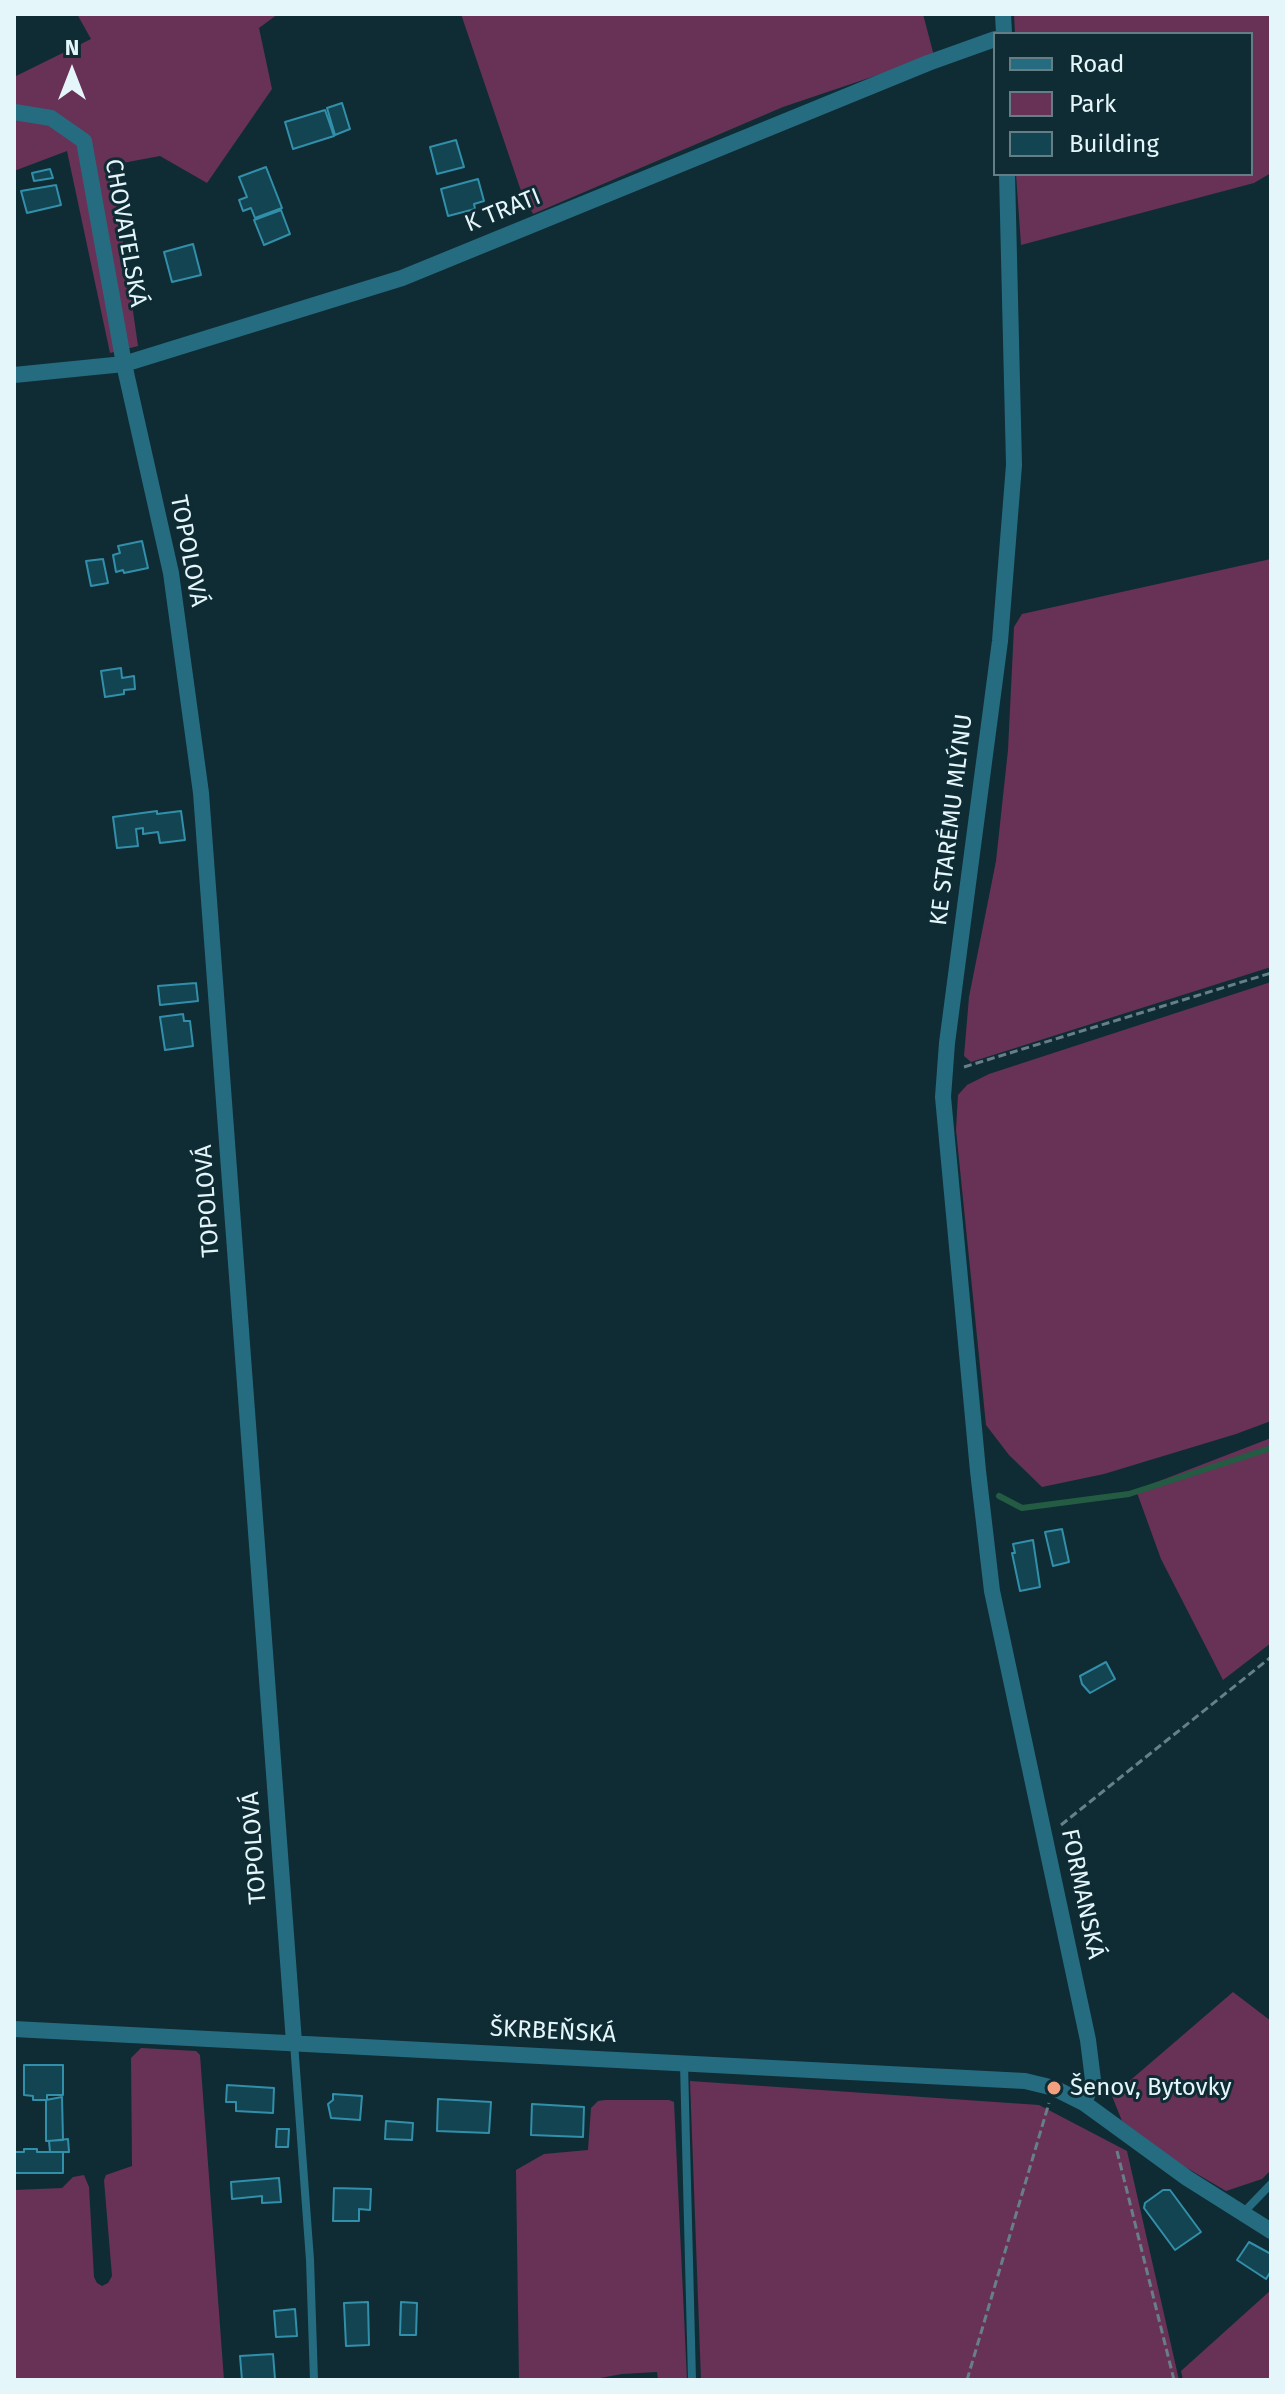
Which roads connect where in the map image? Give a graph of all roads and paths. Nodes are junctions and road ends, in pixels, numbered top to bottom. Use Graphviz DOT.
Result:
graph roads {
  1 [pos="993,40"];
  2 [pos="14,112"];
  3 [pos="1007,176"];
  4 [pos="124,364"];
  5 [pos="14,375"];
  6 [pos="1271,973"];
  7 [pos="945,1073"];
  8 [pos="978,1471"];
  9 [pos="1271,1657"];
  10 [pos="1045,1837"];
  11 [pos="14,2029"];
  12 [pos="294,2042"];
  13 [pos="684,2064"];
  14 [pos="1054,2088"];
  15 [pos="1084,2103"];
  16 [pos="1117,2148"];
  17 [pos="1271,2184"];
  18 [pos="1243,2213"];
  19 [pos="1271,2231"];
  20 [pos="314,2380"];
  21 [pos="692,2380"];
  22 [pos="967,2380"];
  23 [pos="1174,2380"];
  1 -- 4 [label="street, K TRATI"];
  2 -- 4 [label="street, CHOVATELSKÁ"];
  3 -- 7 [label="street, KE STARÉMU MLÝNU"];
  4 -- 5 [label="street, K TRATI"];
  4 -- 12 [label="street, TOPOLOVÁ"];
  6 -- 7 [label="path"];
  7 -- 8 [label="street, KE STARÉMU MLÝNU"];
  8 -- 10 [label="street, FORMANSKÁ"];
  9 -- 10 [label="path"];
  10 -- 15 [label="street, FORMANSKÁ"];
  11 -- 12 [label="street, ŠKRBEŇSKÁ"];
  12 -- 13 [label="street, ŠKRBEŇSKÁ"];
  12 -- 20 [label="lane"];
  13 -- 14 [label="street, ŠKRBEŇSKÁ"];
  13 -- 21 [label="lane"];
  14 -- 15 [label="street, ŠKRBEŇSKÁ"];
  14 -- 22 [label="path"];
  15 -- 18 [label="street"];
  16 -- 23 [label="path"];
  17 -- 18 [label="lane"];
  18 -- 19 [label="street"];
}
